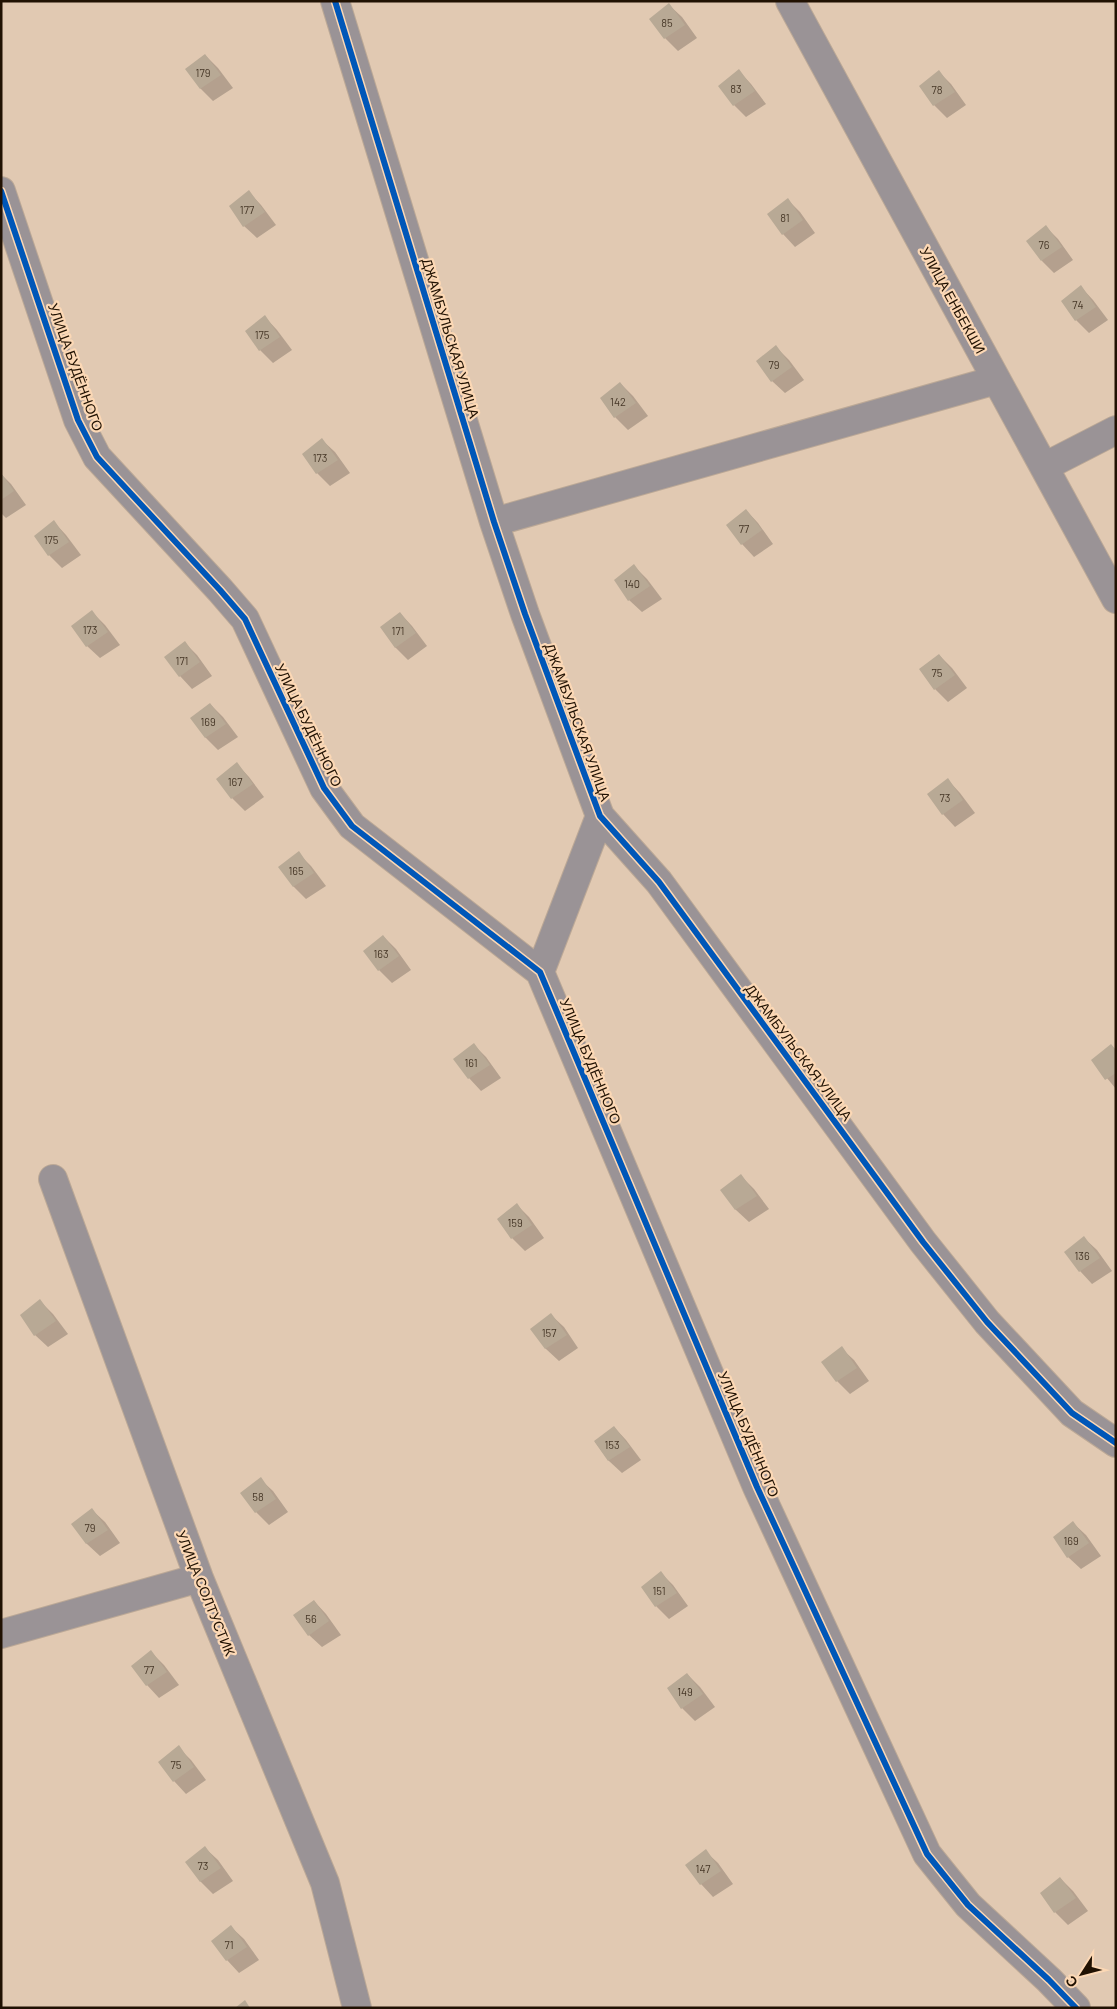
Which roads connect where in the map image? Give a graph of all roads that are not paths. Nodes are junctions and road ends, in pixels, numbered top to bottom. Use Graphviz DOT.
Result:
graph roads {
  1 [pos="335,1"];
  2 [pos="790,1"];
  3 [pos="1,191"];
  4 [pos="996,380"];
  5 [pos="1116,430"];
  6 [pos="1044,467"];
  7 [pos="494,522"];
  8 [pos="1116,599"];
  9 [pos="600,816"];
  10 [pos="540,972"];
  11 [pos="52,1179"];
  12 [pos="1116,1443"];
  13 [pos="199,1578"];
  14 [pos="1,1634"];
  15 [pos="357,2008"];
  16 [pos="1076,2008"];
  1 -- 7 [label="street, ДЖАМБУЛЬСКАЯ УЛИЦА"];
  2 -- 4 [label="street, УЛИЦА ЕНБЕКШИ"];
  3 -- 10 [label="street, УЛИЦА БУДЁННОГО"];
  4 -- 6 [label="street, УЛИЦА ЕНБЕКШИ"];
  4 -- 7 [label="street"];
  5 -- 6 [label="street"];
  6 -- 8 [label="street, УЛИЦА ЕНБЕКШИ"];
  7 -- 9 [label="street, ДЖАМБУЛЬСКАЯ УЛИЦА"];
  9 -- 10 [label="street"];
  9 -- 12 [label="street, ДЖАМБУЛЬСКАЯ УЛИЦА"];
  10 -- 16 [label="street, УЛИЦА БУДЁННОГО"];
  11 -- 13 [label="street, УЛИЦА СОЛТУСТИК"];
  13 -- 14 [label="street"];
  13 -- 15 [label="street, УЛИЦА СОЛТУСТИК"];
}
